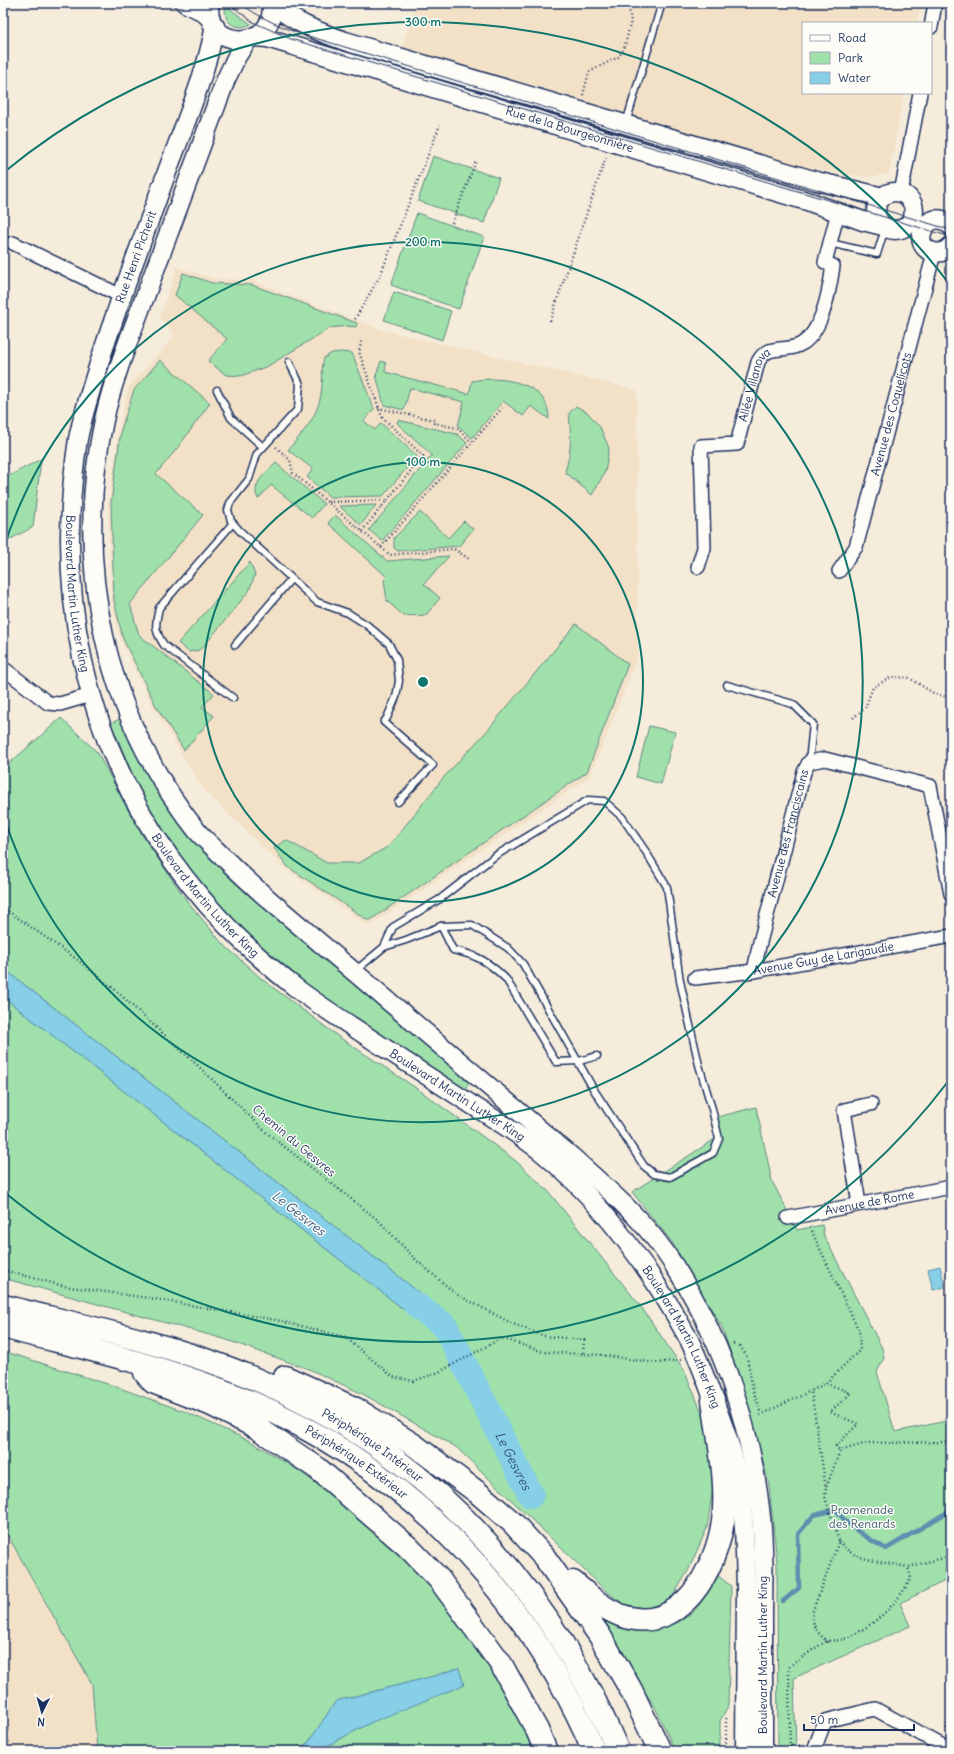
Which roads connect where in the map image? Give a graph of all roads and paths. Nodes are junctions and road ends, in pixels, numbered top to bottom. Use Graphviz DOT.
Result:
graph roads {
  1 [pos="185,3"];
  2 [pos="271,3"];
  3 [pos="628,3"];
  4 [pos="935,3"];
  5 [pos="661,6"];
  6 [pos="212,16"];
  7 [pos="932,22"];
  8 [pos="251,38"];
  9 [pos="920,94"];
  10 [pos="581,101"];
  11 [pos="625,124"];
  12 [pos="440,125"];
  13 [pos="611,141"];
  14 [pos="476,162"];
  15 [pos="901,194"];
  16 [pos="882,197"];
  17 [pos="913,208"];
  18 [pos="838,212"];
  19 [pos="452,223"];
  20 [pos="947,223"];
  21 [pos="889,228"];
  22 [pos="830,242"];
  23 [pos="14,243"];
  24 [pos="941,249"];
  25 [pos="121,296"];
  26 [pos="355,319"];
  27 [pos="550,320"];
  28 [pos="362,339"];
  29 [pos="290,362"];
  30 [pos="217,390"];
  31 [pos="378,408"];
  32 [pos="502,408"];
  33 [pos="269,441"];
  34 [pos="472,442"];
  35 [pos="263,447"];
  36 [pos="72,492"];
  37 [pos="93,492"];
  38 [pos="388,500"];
  39 [pos="327,502"];
  40 [pos="233,523"];
  41 [pos="362,531"];
  42 [pos="381,547"];
  43 [pos="469,559"];
  44 [pos="698,568"];
  45 [pos="839,571"];
  46 [pos="291,579"];
  47 [pos="235,645"];
  48 [pos="3,668"];
  49 [pos="727,684"];
  50 [pos="92,695"];
  51 [pos="232,698"];
  52 [pos="951,698"];
  53 [pos="853,718"];
  54 [pos="809,762"];
  55 [pos="398,802"];
  56 [pos="951,894"];
  57 [pos="3,905"];
  58 [pos="441,926"];
  59 [pos="951,936"];
  60 [pos="384,947"];
  61 [pos="754,971"];
  62 [pos="354,972"];
  63 [pos="695,978"];
  64 [pos="680,981"];
  65 [pos="597,1056"];
  66 [pos="579,1061"];
  67 [pos="871,1104"];
  68 [pos="951,1187"];
  69 [pos="859,1204"];
  70 [pos="814,1213"];
  71 [pos="788,1218"];
  72 [pos="3,1270"];
  73 [pos="3,1306"];
  74 [pos="3,1327"];
  75 [pos="720,1350"];
  76 [pos="583,1355"];
  77 [pos="198,1358"];
  78 [pos="697,1359"];
  79 [pos="134,1362"];
  80 [pos="826,1383"];
  81 [pos="810,1391"];
  82 [pos="713,1400"];
  83 [pos="761,1414"];
  84 [pos="743,1426"];
  85 [pos="951,1442"];
  86 [pos="840,1451"];
  87 [pos="826,1488"];
  88 [pos="839,1541"];
  89 [pos="951,1556"];
  90 [pos="545,1558"];
  91 [pos="908,1567"];
  92 [pos="828,1642"];
  93 [pos="730,1715"];
  94 [pos="951,1749"];
  95 [pos="546,1751"];
  96 [pos="594,1751"];
  97 [pos="618,1751"];
  98 [pos="660,1751"];
  99 [pos="726,1751"];
  100 [pos="745,1751"];
  101 [pos="763,1751"];
  102 [pos="790,1751"];
  103 [pos="816,1751"];
  1 -- 6 [label="main road"];
  2 -- 8 [label="main road, Rue Henri Picherit"];
  2 -- 11 [label="main road, Rue de la Bourgeonnière"];
  3 -- 10 [label="path"];
  4 -- 7 [label="street"];
  5 -- 11 [label="lane"];
  6 -- 8 [label="main road, Rue de la Bourgeonnière"];
  6 -- 25 [label="main road, Rue Henri Picherit"];
  8 -- 13 [label="main road, Rue de la Bourgeonnière"];
  8 -- 37 [label="main road, Rue Henri Picherit"];
  9 -- 15 [label="street"];
  11 -- 16 [label="main road, Rue de la Bourgeonnière"];
  12 -- 26 [label="path"];
  13 -- 18 [label="main road, Rue de la Bourgeonnière"];
  13 -- 27 [label="path"];
  14 -- 19 [label="path"];
  15 -- 16 [label="main road"];
  15 -- 17 [label="main road"];
  16 -- 21 [label="main road"];
  17 -- 20 [label="main road"];
  17 -- 21 [label="main road"];
  18 -- 21 [label="main road, Rue de la Bourgeonnière"];
  18 -- 22 [label="street, Allée Villanova"];
  20 -- 24 [label="main road"];
  21 -- 22 [label="lane"];
  21 -- 24 [label="main road, Rue de la Bourgeonnière"];
  22 -- 44 [label="street, Allée Villanova"];
  23 -- 25 [label="street"];
  24 -- 45 [label="street, Avenue des Coquelicots"];
  25 -- 36 [label="main road, Rue Henri Picherit"];
  28 -- 31 [label="path"];
  29 -- 33 [label="lane"];
  30 -- 35 [label="lane"];
  31 -- 34 [label="path"];
  31 -- 38 [label="path"];
  32 -- 34 [label="path"];
  33 -- 35 [label="lane"];
  33 -- 39 [label="path"];
  34 -- 42 [label="path"];
  35 -- 40 [label="lane"];
  36 -- 50 [label="main road, Boulevard Martin Luther King"];
  37 -- 62 [label="main road, Boulevard Martin Luther King"];
  38 -- 39 [label="path"];
  38 -- 41 [label="path"];
  39 -- 41 [label="path"];
  40 -- 46 [label="lane"];
  40 -- 51 [label="lane"];
  41 -- 42 [label="path"];
  42 -- 43 [label="path"];
  46 -- 47 [label="lane"];
  46 -- 55 [label="lane"];
  48 -- 50 [label="street"];
  49 -- 54 [label="lane"];
  50 -- 78 [label="main road, Boulevard Martin Luther King"];
  52 -- 53 [label="path"];
  54 -- 56 [label="street, Avenue des Franciscains"];
  54 -- 61 [label="street, Avenue des Franciscains"];
  57 -- 76 [label="path, Chemin du Gesvres"];
  58 -- 60 [label="lane"];
  58 -- 66 [label="lane"];
  58 -- 66 [label="lane"];
  59 -- 61 [label="street, Avenue Guy de Larigaudie"];
  60 -- 62 [label="lane"];
  60 -- 64 [label="lane"];
  61 -- 63 [label="street, Avenue Guy de Larigaudie"];
  62 -- 75 [label="main road, Boulevard Martin Luther King"];
  63 -- 64 [label="lane"];
  64 -- 66 [label="lane"];
  65 -- 66 [label="lane"];
  67 -- 69 [label="street"];
  68 -- 69 [label="street, Avenue de Rome"];
  69 -- 70 [label="street, Avenue de Rome"];
  70 -- 71 [label="street, Avenue de Rome"];
  70 -- 80 [label="path"];
  72 -- 76 [label="path"];
  73 -- 77 [label="highway, Périphérique Intérieur"];
  74 -- 79 [label="highway, Périphérique Extérieur"];
  75 -- 83 [label="path"];
  75 -- 84 [label="main road, Boulevard Martin Luther King"];
  76 -- 78 [label="path"];
  77 -- 90 [label="highway"];
  77 -- 97 [label="highway, Périphérique Intérieur"];
  78 -- 82 [label="main road, Boulevard Martin Luther King"];
  79 -- 95 [label="highway"];
  79 -- 96 [label="highway, Périphérique Extérieur"];
  80 -- 81 [label="path"];
  80 -- 86 [label="path"];
  81 -- 83 [label="path"];
  81 -- 87 [label="path"];
  82 -- 90 [label="highway"];
  82 -- 100 [label="main road, Boulevard Martin Luther King"];
  83 -- 84 [label="path"];
  84 -- 101 [label="main road, Boulevard Martin Luther King"];
  85 -- 86 [label="path"];
  86 -- 87 [label="path"];
  87 -- 88 [label="path"];
  88 -- 91 [label="path"];
  88 -- 92 [label="path"];
  89 -- 91 [label="path"];
  90 -- 98 [label="highway"];
  91 -- 92 [label="path"];
  92 -- 102 [label="path"];
  93 -- 99 [label="path"];
  94 -- 103 [label="street"];
}
